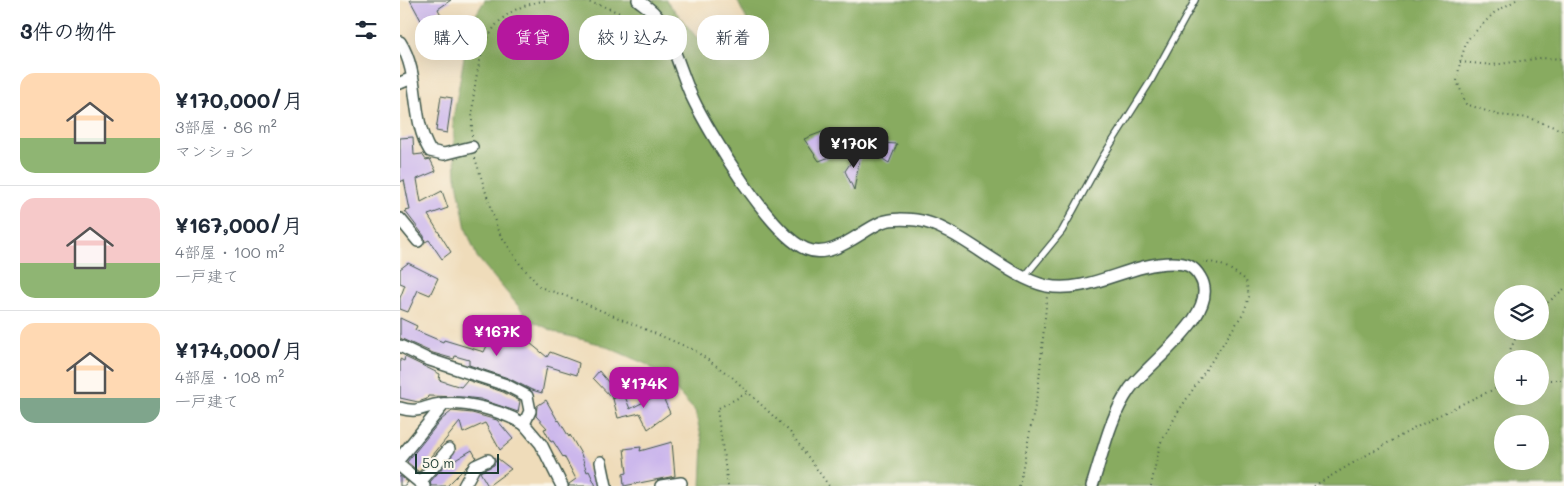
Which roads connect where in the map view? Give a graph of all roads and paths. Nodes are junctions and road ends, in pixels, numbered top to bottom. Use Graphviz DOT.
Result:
graph roads {
  1 [pos="548,0"];
  2 [pos="580,0"];
  3 [pos="638,0"];
  4 [pos="1195,0"];
  5 [pos="1516,0"];
  6 [pos="624,15"];
  7 [pos="656,15"];
  8 [pos="400,42"];
  9 [pos="1564,59"];
  10 [pos="677,60"];
  11 [pos="1460,62"];
  12 [pos="412,78"];
  13 [pos="400,83"];
  14 [pos="1564,131"];
  15 [pos="472,147"];
  16 [pos="400,219"];
  17 [pos="418,241"];
  18 [pos="1188,264"];
  19 [pos="1025,276"];
  20 [pos="1048,286"];
  21 [pos="1564,289"];
  22 [pos="1549,302"];
  23 [pos="400,346"];
  24 [pos="1549,380"];
  25 [pos="1564,380"];
  26 [pos="1494,390"];
  27 [pos="748,393"];
  28 [pos="444,404"];
  29 [pos="404,409"];
  30 [pos="400,419"];
  31 [pos="524,424"];
  32 [pos="449,449"];
  33 [pos="400,458"];
  34 [pos="488,460"];
  35 [pos="601,462"];
  36 [pos="400,466"];
  37 [pos="681,483"];
  38 [pos="422,484"];
  39 [pos="464,486"];
  40 [pos="562,486"];
  41 [pos="606,486"];
  42 [pos="661,486"];
  43 [pos="728,486"];
  44 [pos="829,486"];
  45 [pos="1019,486"];
  46 [pos="1092,486"];
  47 [pos="1150,486"];
  48 [pos="1314,486"];
  1 -- 15 [label="path"];
  2 -- 6 [label="path"];
  3 -- 7 [label="street"];
  4 -- 19 [label="lane"];
  5 -- 11 [label="path"];
  8 -- 12 [label="street"];
  9 -- 11 [label="path"];
  10 -- 19 [label="street"];
  11 -- 14 [label="path"];
  12 -- 13 [label="street"];
  12 -- 15 [label="street"];
  15 -- 27 [label="path"];
  16 -- 17 [label="street"];
  18 -- 20 [label="street"];
  18 -- 46 [label="street"];
  18 -- 47 [label="path"];
  19 -- 20 [label="street"];
  20 -- 45 [label="path"];
  21 -- 22 [label="path"];
  23 -- 31 [label="street"];
  24 -- 25 [label="path"];
  26 -- 48 [label="path"];
  27 -- 43 [label="path"];
  27 -- 44 [label="path"];
  28 -- 29 [label="street"];
  28 -- 31 [label="street"];
  28 -- 33 [label="street"];
  29 -- 30 [label="street"];
  31 -- 40 [label="street"];
  32 -- 38 [label="street"];
  34 -- 39 [label="street"];
  35 -- 41 [label="street"];
  36 -- 38 [label="street"];
  37 -- 42 [label="street"];
}
